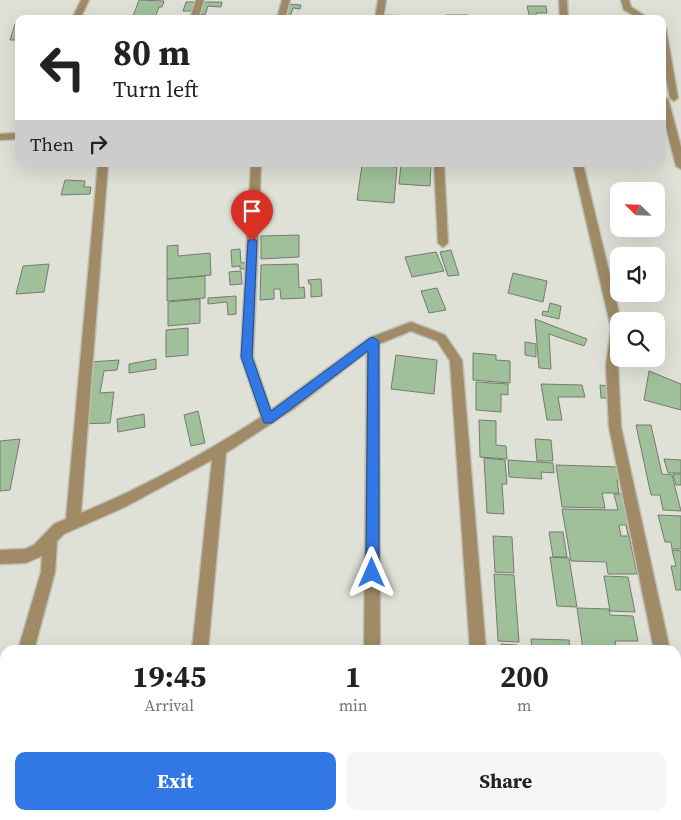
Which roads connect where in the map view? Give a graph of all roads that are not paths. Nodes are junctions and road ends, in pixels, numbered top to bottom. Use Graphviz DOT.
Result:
graph roads {
  1 [pos="85,0"];
  2 [pos="200,0"];
  3 [pos="286,0"];
  4 [pos="382,0"];
  5 [pos="563,0"];
  6 [pos="625,0"];
  7 [pos="78,15"];
  8 [pos="195,15"];
  9 [pos="282,15"];
  10 [pos="380,15"];
  11 [pos="564,15"];
  12 [pos="639,15"];
  13 [pos="666,46"];
  14 [pos="678,98"];
  15 [pos="666,110"];
  16 [pos="15,136"];
  17 [pos="0,137"];
  18 [pos="681,166"];
  19 [pos="103,167"];
  20 [pos="256,167"];
  21 [pos="438,167"];
  22 [pos="579,167"];
  23 [pos="443,243"];
  24 [pos="373,341"];
  25 [pos="268,420"];
  26 [pos="220,450"];
  27 [pos="73,523"];
  28 [pos="50,539"];
  29 [pos="0,557"];
  30 [pos="27,645"];
  31 [pos="200,645"];
  32 [pos="372,645"];
  33 [pos="478,645"];
  34 [pos="661,645"];
  1 -- 7 [label="street"];
  2 -- 8 [label="street"];
  3 -- 9 [label="street"];
  4 -- 10 [label="street"];
  5 -- 11 [label="street"];
  6 -- 12 [label="street"];
  13 -- 14 [label="street"];
  15 -- 18 [label="street"];
  16 -- 17 [label="street"];
  19 -- 27 [label="street"];
  20 -- 25 [label="street"];
  21 -- 23 [label="street"];
  22 -- 34 [label="street"];
  24 -- 25 [label="street"];
  24 -- 32 [label="street"];
  24 -- 33 [label="street"];
  25 -- 26 [label="street"];
  26 -- 27 [label="street"];
  26 -- 31 [label="street"];
  27 -- 28 [label="street"];
  28 -- 29 [label="street"];
  28 -- 30 [label="street"];
}
